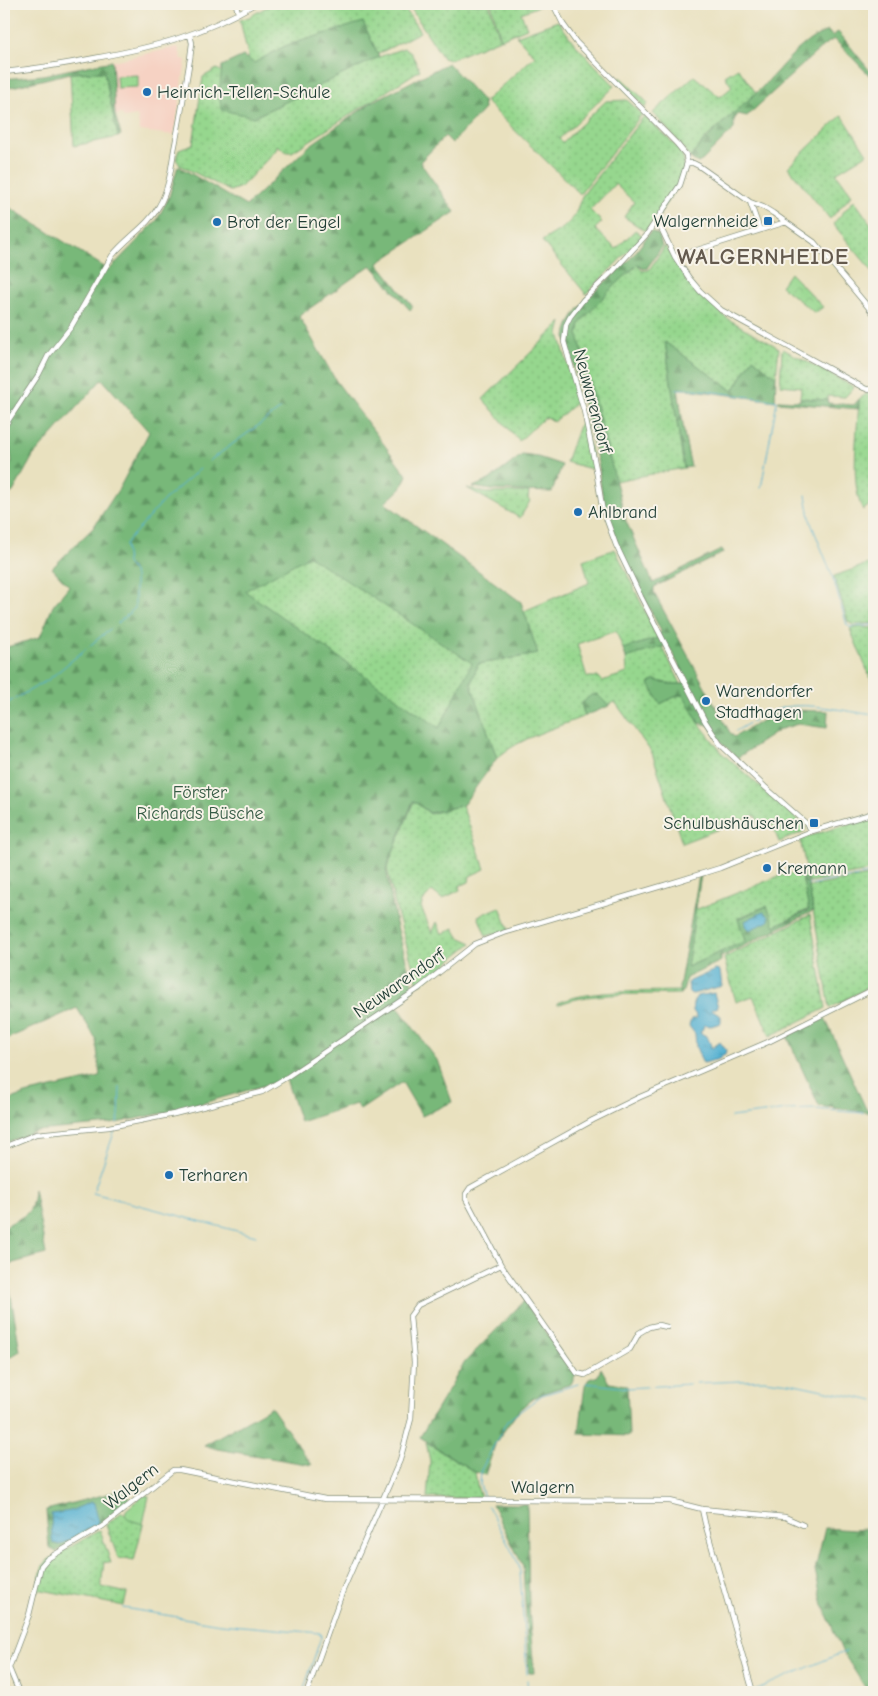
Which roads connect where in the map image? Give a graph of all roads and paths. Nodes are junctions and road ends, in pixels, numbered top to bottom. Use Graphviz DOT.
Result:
graph roads {
  1 [pos="236,4"];
  2 [pos="255,4"];
  3 [pos="553,4"];
  4 [pos="238,13"];
  5 [pos="190,36"];
  6 [pos="4,72"];
  7 [pos="687,163"];
  8 [pos="750,202"];
  9 [pos="656,222"];
  10 [pos="786,222"];
  11 [pos="760,230"];
  12 [pos="675,257"];
  13 [pos="874,314"];
  14 [pos="874,387"];
  15 [pos="4,426"];
  16 [pos="874,813"];
  17 [pos="812,831"];
  18 [pos="874,989"];
  19 [pos="4,1147"];
  20 [pos="501,1265"];
  21 [pos="668,1327"];
  22 [pos="382,1500"];
  23 [pos="702,1509"];
  24 [pos="803,1525"];
  25 [pos="19,1692"];
  26 [pos="307,1692"];
  27 [pos="753,1692"];
  1 -- 4 [label="street"];
  2 -- 4 [label="street"];
  3 -- 7 [label="street"];
  4 -- 5 [label="street"];
  5 -- 6 [label="street"];
  5 -- 15 [label="street"];
  7 -- 8 [label="street"];
  7 -- 9 [label="street, Neuwarendorf"];
  8 -- 10 [label="street"];
  8 -- 11 [label="street"];
  9 -- 12 [label="street"];
  9 -- 17 [label="street, Neuwarendorf"];
  10 -- 11 [label="street"];
  10 -- 13 [label="street"];
  11 -- 12 [label="street"];
  12 -- 14 [label="street"];
  16 -- 17 [label="street, Neuwarendorf"];
  17 -- 19 [label="street, Neuwarendorf"];
  18 -- 20 [label="street"];
  20 -- 21 [label="street"];
  20 -- 22 [label="street"];
  22 -- 23 [label="street, Walgern"];
  22 -- 25 [label="street, Walgern"];
  22 -- 26 [label="street"];
  23 -- 24 [label="street, Walgern"];
  23 -- 27 [label="street"];
}
